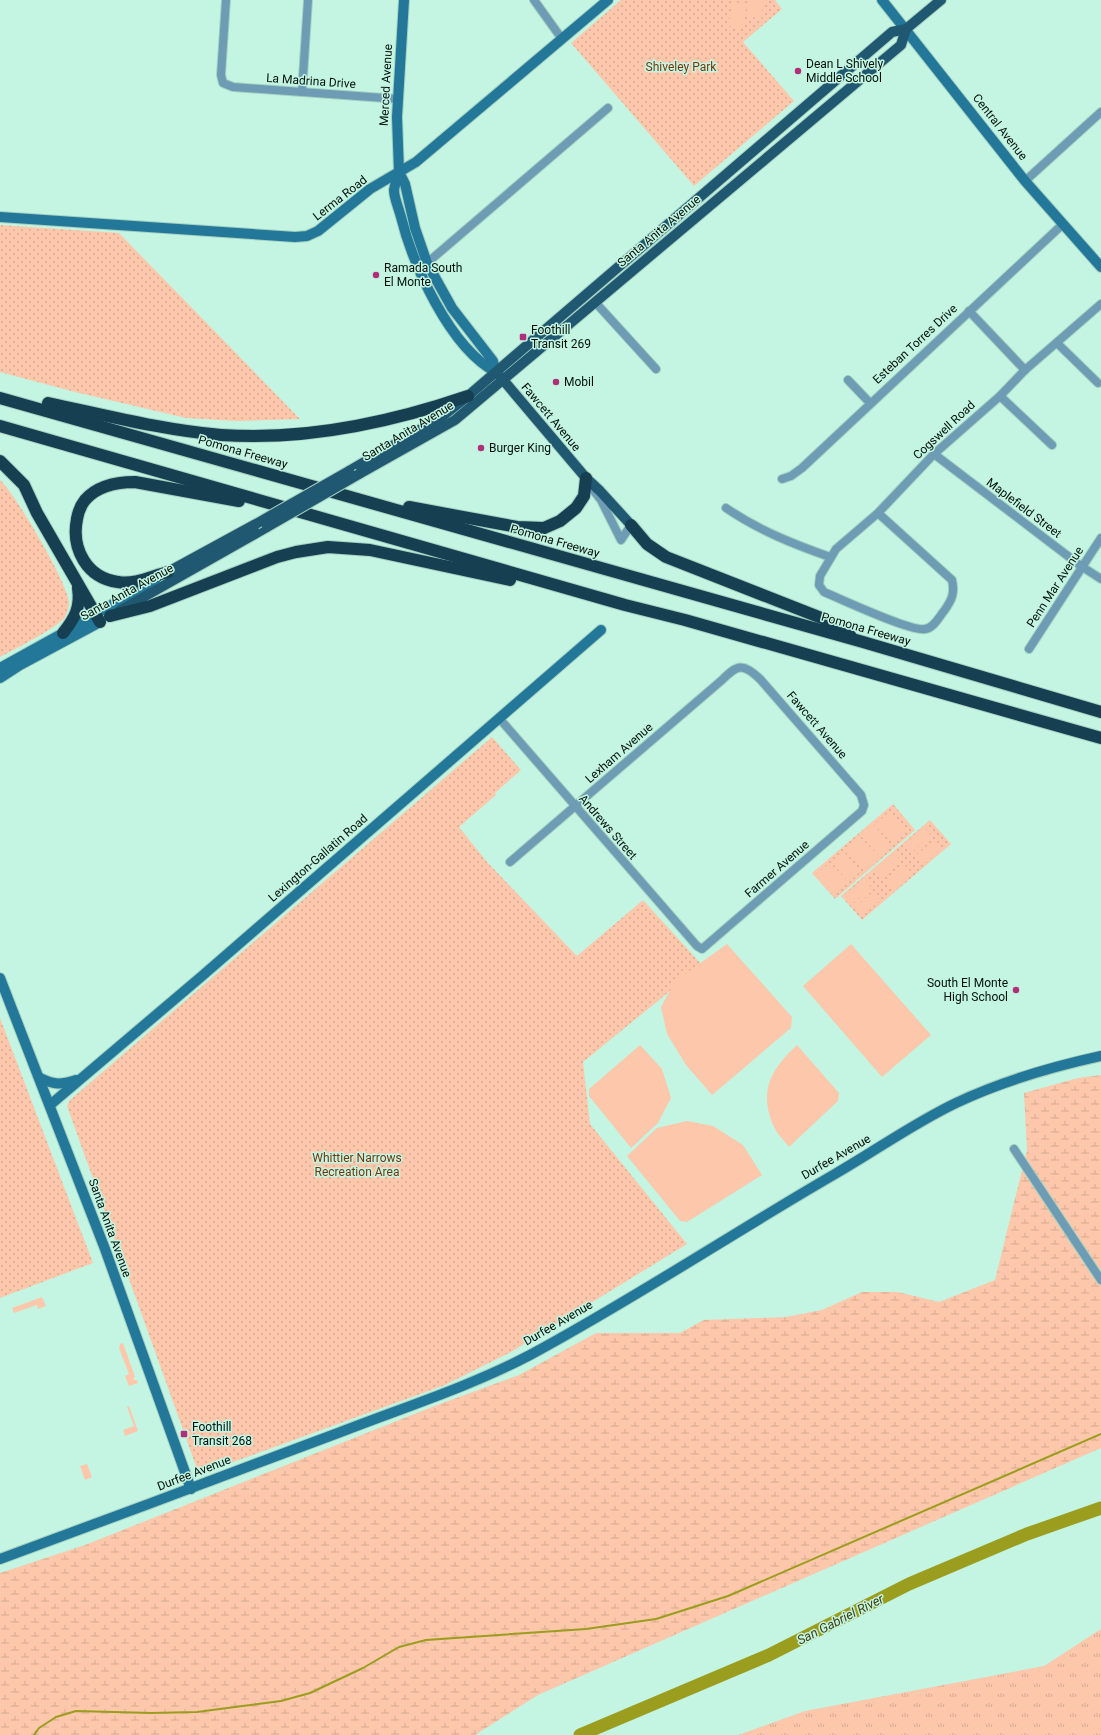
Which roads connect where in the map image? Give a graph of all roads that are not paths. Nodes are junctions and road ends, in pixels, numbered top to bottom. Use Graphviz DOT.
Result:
graph roads {
  1 [pos="226,0"];
  2 [pos="308,0"];
  3 [pos="404,0"];
  4 [pos="534,0"];
  5 [pos="608,0"];
  6 [pos="882,0"];
  7 [pos="941,0"];
  8 [pos="906,29"];
  9 [pos="562,39"];
  10 [pos="302,92"];
  11 [pos="398,99"];
  12 [pos="608,108"];
  13 [pos="1101,112"];
  14 [pos="399,172"];
  15 [pos="1025,181"];
  16 [pos="0,217"];
  17 [pos="672,221"];
  18 [pos="1063,224"];
  19 [pos="680,230"];
  20 [pos="427,263"];
  21 [pos="1101,267"];
  22 [pos="595,302"];
  23 [pos="1101,304"];
  24 [pos="969,310"];
  25 [pos="1057,343"];
  26 [pos="480,345"];
  27 [pos="471,351"];
  28 [pos="656,369"];
  29 [pos="1025,370"];
  30 [pos="500,376"];
  31 [pos="848,380"];
  32 [pos="1098,383"];
  33 [pos="0,393"];
  34 [pos="468,396"];
  35 [pos="1000,396"];
  36 [pos="0,398"];
  37 [pos="870,403"];
  38 [pos="0,426"];
  39 [pos="1052,445"];
  40 [pos="934,454"];
  41 [pos="0,461"];
  42 [pos="354,473"];
  43 [pos="586,478"];
  44 [pos="782,479"];
  45 [pos="333,492"];
  46 [pos="726,508"];
  47 [pos="878,513"];
  48 [pos="309,514"];
  49 [pos="631,525"];
  50 [pos="1101,538"];
  51 [pos="830,557"];
  52 [pos="1081,566"];
  53 [pos="168,572"];
  54 [pos="1101,579"];
  55 [pos="77,583"];
  56 [pos="625,605"];
  57 [pos="102,618"];
  58 [pos="601,630"];
  59 [pos="64,633"];
  60 [pos="863,642"];
  61 [pos="1029,649"];
  62 [pos="0,668"];
  63 [pos="744,668"];
  64 [pos="0,678"];
  65 [pos="1101,712"];
  66 [pos="499,718"];
  67 [pos="1101,738"];
  68 [pos="864,805"];
  69 [pos="575,806"];
  70 [pos="510,862"];
  71 [pos="702,949"];
  72 [pos="0,978"];
  73 [pos="1101,1056"];
  74 [pos="40,1078"];
  75 [pos="82,1078"];
  76 [pos="50,1105"];
  77 [pos="1014,1149"];
  78 [pos="1101,1280"];
  79 [pos="191,1488"];
  80 [pos="0,1559"];
  1 -- 10 [label="street, La Madrina Drive"];
  2 -- 10 [label="street"];
  3 -- 11 [label="street, Merced Avenue"];
  4 -- 9 [label="street"];
  5 -- 9 [label="street, Lerma Road"];
  6 -- 8 [label="street, Central Avenue"];
  7 -- 8 [label="main road, Santa Anita Avenue"];
  8 -- 15 [label="street, Central Avenue"];
  8 -- 17 [label="main road, Santa Anita Avenue"];
  8 -- 19 [label="main road, Santa Anita Avenue"];
  9 -- 14 [label="street, Lerma Road"];
  10 -- 11 [label="street, La Madrina Drive"];
  11 -- 14 [label="street, Merced Avenue"];
  12 -- 20 [label="street"];
  13 -- 15 [label="street"];
  14 -- 16 [label="street, Lerma Road"];
  14 -- 20 [label="street, Merced Avenue"];
  14 -- 27 [label="street, Merced Avenue"];
  15 -- 18 [label="street, Central Avenue"];
  17 -- 19 [label="main road"];
  17 -- 30 [label="main road, Santa Anita Avenue"];
  18 -- 21 [label="street, Central Avenue"];
  18 -- 24 [label="street, Esteban Torres Drive"];
  19 -- 22 [label="main road, Santa Anita Avenue"];
  20 -- 26 [label="street, Merced Avenue"];
  22 -- 28 [label="street"];
  22 -- 30 [label="main road, Santa Anita Avenue"];
  23 -- 25 [label="street, Cogswell Road"];
  24 -- 29 [label="street"];
  24 -- 37 [label="street, Esteban Torres Drive"];
  25 -- 29 [label="street, Cogswell Road"];
  25 -- 32 [label="street"];
  26 -- 27 [label="street"];
  26 -- 30 [label="street, Merced Avenue"];
  27 -- 30 [label="street, Merced Avenue"];
  29 -- 35 [label="street, Cogswell Road"];
  30 -- 34 [label="main road, Santa Anita Avenue"];
  30 -- 42 [label="main road, Santa Anita Avenue"];
  30 -- 43 [label="main road, Fawcett Avenue"];
  31 -- 37 [label="street"];
  33 -- 34 [label="highway"];
  34 -- 42 [label="main road, Santa Anita Avenue"];
  35 -- 39 [label="street"];
  35 -- 40 [label="street, Cogswell Road"];
  36 -- 45 [label="highway, Pomona Freeway"];
  37 -- 44 [label="street, Esteban Torres Drive"];
  38 -- 48 [label="highway"];
  40 -- 47 [label="street, Cogswell Road"];
  40 -- 52 [label="street, Maplefield Street"];
  41 -- 55 [label="highway"];
  42 -- 53 [label="main road, Santa Anita Avenue, bridge"];
  42 -- 57 [label="main road, Santa Anita Avenue, bridge"];
  43 -- 45 [label="highway"];
  43 -- 49 [label="main road, Fawcett Avenue"];
  43 -- 49 [label="street, Fawcett Avenue"];
  45 -- 60 [label="highway, Pomona Freeway"];
  46 -- 51 [label="street"];
  47 -- 51 [label="street, Cogswell Road"];
  47 -- 51 [label="street, Cogswell Road"];
  48 -- 53 [label="highway"];
  48 -- 56 [label="highway"];
  49 -- 60 [label="highway"];
  50 -- 52 [label="street, Penn Mar Avenue"];
  52 -- 54 [label="street, Maplefield Street"];
  52 -- 61 [label="street, Penn Mar Avenue"];
  53 -- 57 [label="street, Santa Anita Avenue"];
  55 -- 57 [label="highway"];
  55 -- 59 [label="highway"];
  56 -- 57 [label="highway"];
  56 -- 67 [label="highway"];
  57 -- 59 [label="street, Santa Anita Avenue"];
  57 -- 64 [label="street, Santa Anita Avenue"];
  58 -- 66 [label="street, Lexington-Gallatin Road"];
  59 -- 62 [label="street, Santa Anita Avenue"];
  60 -- 65 [label="highway, Pomona Freeway"];
  63 -- 68 [label="street, Fawcett Avenue"];
  63 -- 69 [label="street, Lexham Avenue"];
  66 -- 69 [label="street, Andrews Street"];
  66 -- 75 [label="street, Lexington-Gallatin Road"];
  68 -- 71 [label="street, Farmer Avenue"];
  69 -- 70 [label="street, Lexham Avenue"];
  69 -- 71 [label="street, Andrews Street"];
  72 -- 74 [label="street, Santa Anita Avenue"];
  73 -- 79 [label="street, Durfee Avenue"];
  74 -- 75 [label="street"];
  74 -- 76 [label="street, Santa Anita Avenue"];
  75 -- 76 [label="street, Lexington-Gallatin Road"];
  76 -- 79 [label="street, Santa Anita Avenue"];
  77 -- 78 [label="street"];
  79 -- 80 [label="street, Durfee Avenue"];
}
